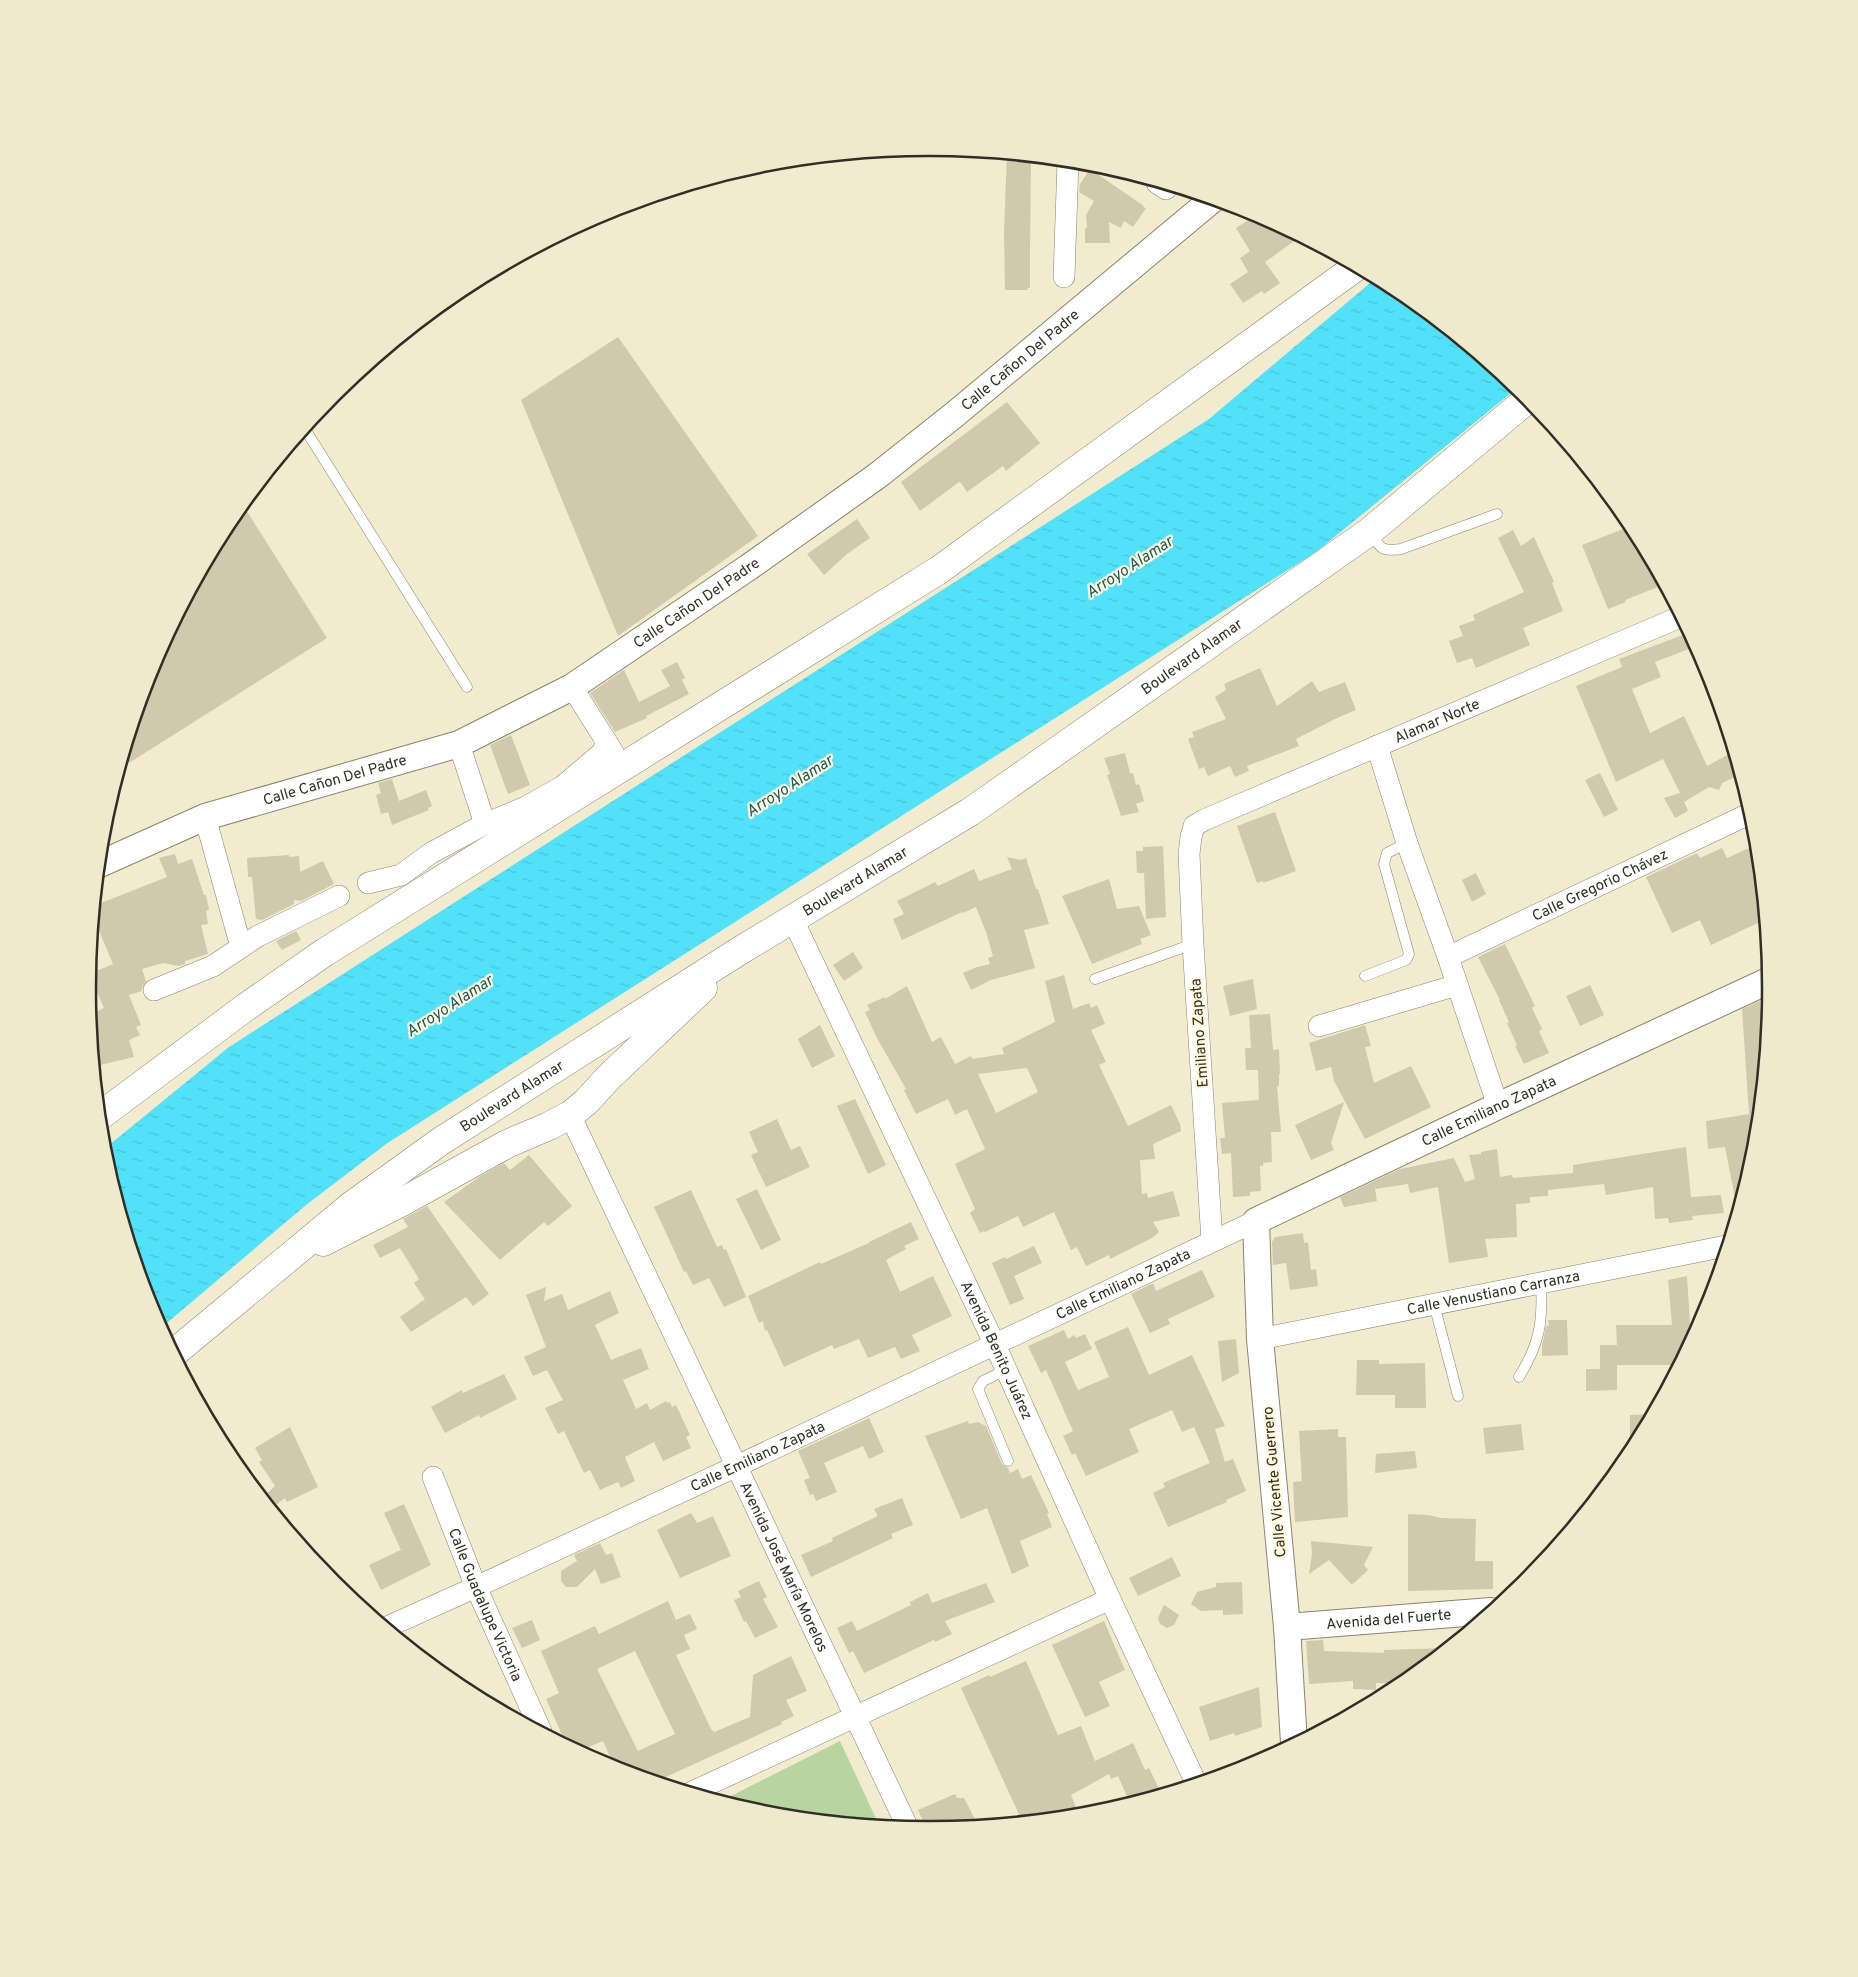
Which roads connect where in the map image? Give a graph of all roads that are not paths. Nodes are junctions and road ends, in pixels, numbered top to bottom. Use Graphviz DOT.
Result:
graph roads {
  1 [pos="1068,168"];
  2 [pos="1207,204"];
  3 [pos="1351,271"];
  4 [pos="1064,277"];
  5 [pos="1521,404"];
  6 [pos="308,433"];
  7 [pos="1497,514"];
  8 [pos="1369,532"];
  9 [pos="1675,619"];
  10 [pos="466,687"];
  11 [pos="572,687"];
  12 [pos="606,741"];
  13 [pos="459,744"];
  14 [pos="1377,746"];
  15 [pos="622,768"];
  16 [pos="1744,816"];
  17 [pos="205,817"];
  18 [pos="485,824"];
  19 [pos="1194,826"];
  20 [pos="1407,843"];
  21 [pos="106,861"];
  22 [pos="368,883"];
  23 [pos="339,896"];
  24 [pos="793,920"];
  25 [pos="1193,944"];
  26 [pos="241,947"];
  27 [pos="741,950"];
  28 [pos="1448,957"];
  29 [pos="1364,976"];
  30 [pos="1095,979"];
  31 [pos="1762,984"];
  32 [pos="1457,985"];
  33 [pos="154,990"];
  34 [pos="1319,1026"];
  35 [pos="1498,1106"];
  36 [pos="105,1112"];
  37 [pos="570,1115"];
  38 [pos="1256,1221"];
  39 [pos="1212,1241"];
  40 [pos="1721,1247"];
  41 [pos="281,1263"];
  42 [pos="1541,1282"];
  43 [pos="1434,1304"];
  44 [pos="1260,1339"];
  45 [pos="995,1345"];
  46 [pos="179,1349"];
  47 [pos="1006,1370"];
  48 [pos="1519,1377"];
  49 [pos="1458,1396"];
  50 [pos="1008,1461"];
  51 [pos="737,1466"];
  52 [pos="433,1477"];
  53 [pos="476,1587"];
  54 [pos="1110,1599"];
  55 [pos="1481,1612"];
  56 [pos="392,1625"];
  57 [pos="1287,1627"];
  58 [pos="856,1717"];
  59 [pos="537,1723"];
  60 [pos="1294,1737"];
  61 [pos="1194,1778"];
  62 [pos="699,1789"];
  63 [pos="904,1820"];
  1 -- 4 [label="street"];
  2 -- 11 [label="street, Calle Cañon Del Padre"];
  3 -- 15 [label="highway"];
  5 -- 8 [label="highway, Boulevard Alamar"];
  6 -- 10 [label="lane"];
  7 -- 8 [label="lane"];
  8 -- 24 [label="highway, Boulevard Alamar"];
  9 -- 14 [label="street, Alamar Norte"];
  11 -- 12 [label="street"];
  11 -- 13 [label="street, Calle Cañon Del Padre"];
  12 -- 15 [label="street"];
  12 -- 18 [label="street"];
  13 -- 17 [label="street, Calle Cañon Del Padre"];
  13 -- 18 [label="street"];
  14 -- 19 [label="street, Alamar Norte"];
  14 -- 20 [label="street"];
  15 -- 36 [label="highway"];
  16 -- 28 [label="street, Calle Gregorio Chávez"];
  17 -- 21 [label="street, Calle Cañon Del Padre"];
  17 -- 26 [label="street"];
  18 -- 22 [label="street"];
  19 -- 25 [label="street, Emiliano Zapata"];
  20 -- 28 [label="street"];
  20 -- 29 [label="lane"];
  23 -- 26 [label="street"];
  24 -- 27 [label="highway, Boulevard Alamar"];
  24 -- 45 [label="street, Avenida Benito Juárez"];
  25 -- 30 [label="lane"];
  25 -- 39 [label="street, Emiliano Zapata"];
  26 -- 33 [label="street"];
  27 -- 37 [label="highway"];
  27 -- 41 [label="highway, Boulevard Alamar"];
  28 -- 32 [label="street"];
  31 -- 35 [label="street, Calle Emiliano Zapata"];
  32 -- 34 [label="street"];
  32 -- 35 [label="street"];
  35 -- 38 [label="street, Calle Emiliano Zapata"];
  37 -- 41 [label="highway"];
  37 -- 51 [label="street, Avenida José María Morelos"];
  38 -- 39 [label="street, Calle Emiliano Zapata"];
  38 -- 44 [label="street, Calle Vicente Guerrero"];
  39 -- 45 [label="street, Calle Emiliano Zapata"];
  40 -- 42 [label="street, Calle Venustiano Carranza"];
  41 -- 46 [label="highway, Boulevard Alamar"];
  42 -- 43 [label="street, Calle Venustiano Carranza"];
  42 -- 48 [label="lane"];
  43 -- 44 [label="street, Calle Venustiano Carranza"];
  43 -- 49 [label="lane"];
  44 -- 57 [label="street, Calle Vicente Guerrero"];
  45 -- 47 [label="street, Avenida Benito Juárez"];
  45 -- 51 [label="street, Calle Emiliano Zapata"];
  47 -- 50 [label="lane"];
  47 -- 54 [label="street, Avenida Benito Juárez"];
  51 -- 53 [label="street, Calle Emiliano Zapata"];
  51 -- 58 [label="street, Avenida José María Morelos"];
  52 -- 53 [label="street, Calle Guadalupe Victoria"];
  53 -- 56 [label="street, Calle Emiliano Zapata"];
  53 -- 59 [label="street, Calle Guadalupe Victoria"];
  54 -- 58 [label="street"];
  54 -- 61 [label="street, Avenida Benito Juárez"];
  55 -- 57 [label="street, Avenida del Fuerte"];
  57 -- 60 [label="street, Calle Vicente Guerrero"];
  58 -- 62 [label="street"];
  58 -- 63 [label="street, Avenida José María Morelos"];
}
